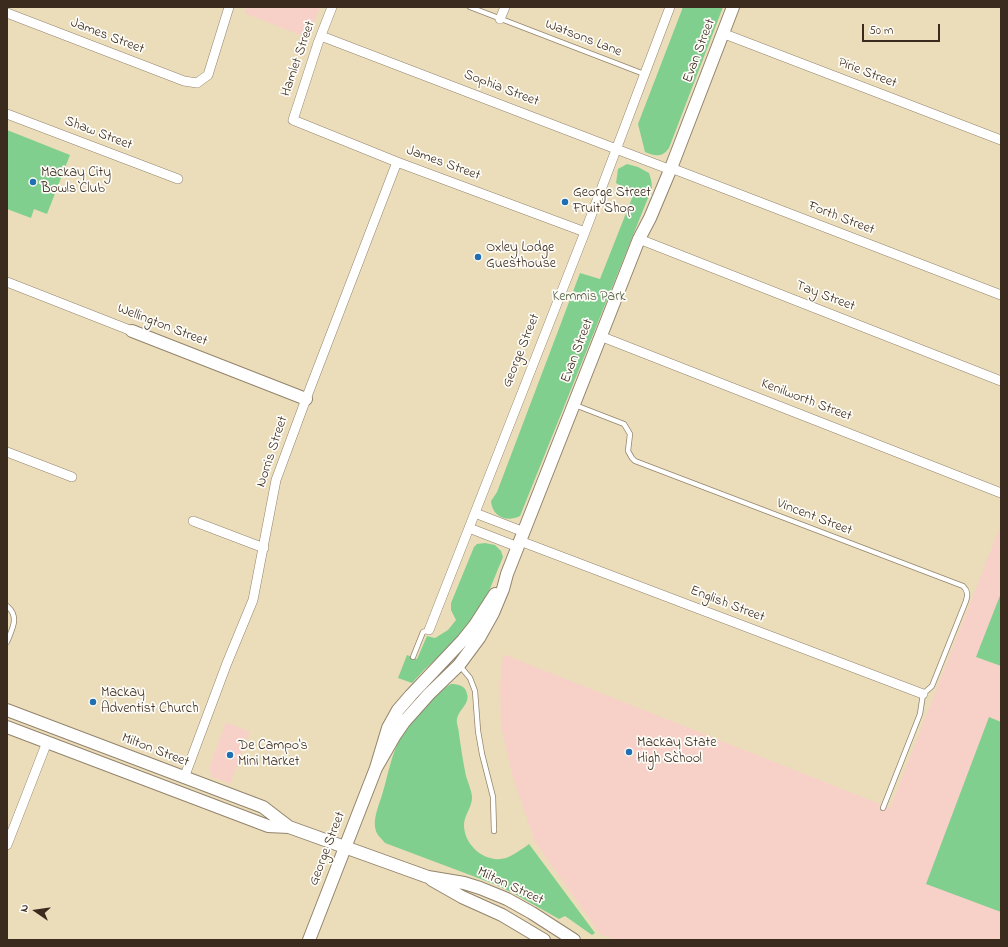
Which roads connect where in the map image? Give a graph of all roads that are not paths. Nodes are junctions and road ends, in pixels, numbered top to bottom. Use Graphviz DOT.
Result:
graph roads {
  1 [pos="229,7"];
  2 [pos="332,7"];
  3 [pos="470,7"];
  4 [pos="505,7"];
  5 [pos="670,7"];
  6 [pos="733,7"];
  7 [pos="7,13"];
  8 [pos="500,19"];
  9 [pos="722,33"];
  10 [pos="321,36"];
  11 [pos="644,74"];
  12 [pos="7,114"];
  13 [pos="293,120"];
  14 [pos="1001,140"];
  15 [pos="617,148"];
  16 [pos="397,162"];
  17 [pos="671,169"];
  18 [pos="178,179"];
  19 [pos="586,232"];
  20 [pos="639,239"];
  21 [pos="7,282"];
  22 [pos="1001,295"];
  23 [pos="132,330"];
  24 [pos="600,336"];
  25 [pos="1001,380"];
  26 [pos="306,399"];
  27 [pos="574,404"];
  28 [pos="7,452"];
  29 [pos="72,477"];
  30 [pos="1001,493"];
  31 [pos="475,513"];
  32 [pos="193,521"];
  33 [pos="469,528"];
  34 [pos="521,540"];
  35 [pos="264,548"];
  36 [pos="507,574"];
  37 [pos="7,606"];
  38 [pos="429,630"];
  39 [pos="7,642"];
  40 [pos="449,655"];
  41 [pos="414,657"];
  42 [pos="459,665"];
  43 [pos="923,694"];
  44 [pos="7,710"];
  45 [pos="7,727"];
  46 [pos="52,728"];
  47 [pos="46,742"];
  48 [pos="376,768"];
  49 [pos="184,778"];
  50 [pos="179,793"];
  51 [pos="883,808"];
  52 [pos="288,827"];
  53 [pos="494,831"];
  54 [pos="7,845"];
  55 [pos="345,848"];
  56 [pos="428,877"];
  57 [pos="309,940"];
  58 [pos="544,940"];
  59 [pos="574,940"];
  1 -- 7 [label="street, James Street"];
  2 -- 10 [label="street, Hamlet Street"];
  3 -- 8 [label="lane, Watsons Lane"];
  4 -- 8 [label="street"];
  5 -- 11 [label="street, George Street"];
  6 -- 9 [label="street, Evan Street"];
  8 -- 11 [label="lane, Watsons Lane"];
  9 -- 14 [label="street, Pirie Street"];
  9 -- 17 [label="street, Evan Street"];
  10 -- 13 [label="street, Hamlet Street"];
  10 -- 15 [label="street, Sophia Street"];
  11 -- 15 [label="street, George Street"];
  12 -- 18 [label="street, Shaw Street"];
  13 -- 16 [label="street, James Street"];
  15 -- 17 [label="street, Sophia Street"];
  15 -- 19 [label="street, George Street"];
  16 -- 19 [label="street, James Street"];
  16 -- 26 [label="street, Norris Street"];
  17 -- 20 [label="street, Evan Street"];
  17 -- 22 [label="street, Forth Street"];
  19 -- 31 [label="street, George Street"];
  20 -- 24 [label="street, Evan Street"];
  20 -- 25 [label="street, Tay Street"];
  21 -- 23 [label="street, Wellington Street"];
  23 -- 26 [label="street, Wellington Street"];
  24 -- 27 [label="street, Evan Street"];
  24 -- 30 [label="street, Kenilworth Street"];
  26 -- 35 [label="street, Norris Street"];
  27 -- 34 [label="street, Evan Street"];
  27 -- 43 [label="lane, Vincent Street"];
  28 -- 29 [label="street"];
  31 -- 33 [label="street, George Street"];
  31 -- 34 [label="street"];
  32 -- 35 [label="street"];
  33 -- 34 [label="street"];
  33 -- 38 [label="street, George Street"];
  34 -- 36 [label="street, Evan Street"];
  34 -- 43 [label="street, English Street"];
  35 -- 49 [label="street, Norris Street"];
  36 -- 40 [label="street, Evan Street"];
  36 -- 42 [label="street, Evan Street"];
  37 -- 39 [label="lane"];
  38 -- 41 [label="lane, George Street"];
  40 -- 42 [label="street"];
  40 -- 48 [label="street, George Street"];
  42 -- 48 [label="street, George Street"];
  42 -- 53 [label="lane"];
  43 -- 51 [label="lane"];
  44 -- 46 [label="street, Milton Street"];
  45 -- 47 [label="street, Milton Street"];
  46 -- 47 [label="street"];
  46 -- 49 [label="street, Milton Street"];
  47 -- 50 [label="street, Milton Street"];
  47 -- 54 [label="street"];
  48 -- 55 [label="street, George Street"];
  49 -- 50 [label="street"];
  49 -- 52 [label="street, Milton Street"];
  50 -- 52 [label="street, Milton Street"];
  52 -- 55 [label="street, Milton Street"];
  55 -- 56 [label="street, Milton Street"];
  55 -- 57 [label="street, George Street"];
  56 -- 58 [label="street, Milton Street"];
  56 -- 59 [label="street, Milton Street"];
}
